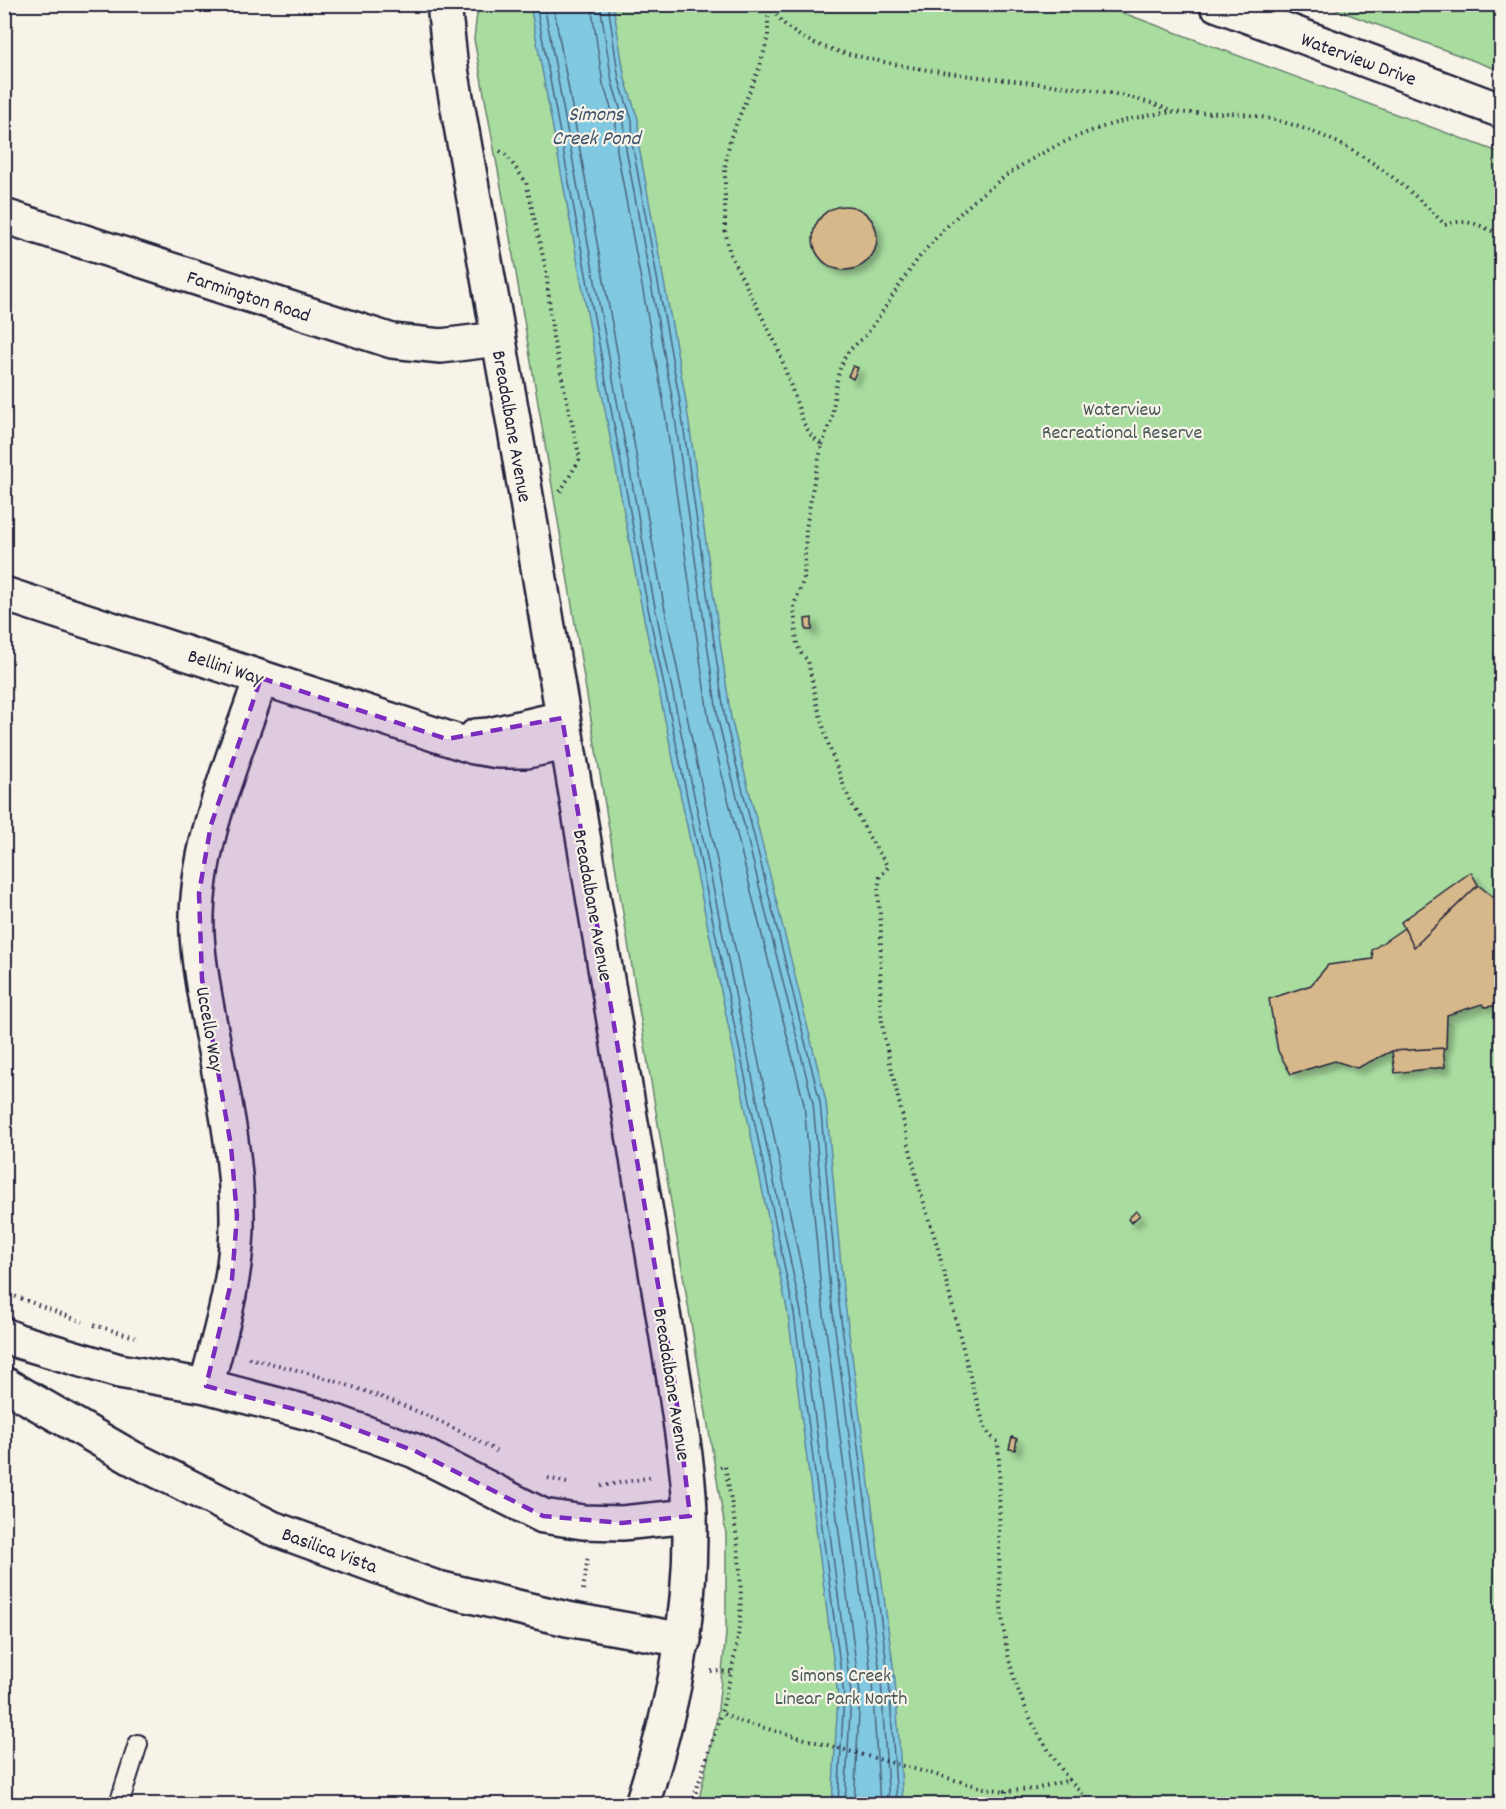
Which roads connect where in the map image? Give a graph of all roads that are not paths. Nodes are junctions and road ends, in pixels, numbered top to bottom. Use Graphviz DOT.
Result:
graph roads {
  1 [pos="444,4"];
  2 [pos="1216,4"];
  3 [pos="1502,111"];
  4 [pos="4,216"];
  5 [pos="498,339"];
  6 [pos="4,594"];
  7 [pos="261,678"];
  8 [pos="564,730"];
  9 [pos="4,1335"];
  10 [pos="4,1383"];
  11 [pos="206,1386"];
  12 [pos="690,1516"];
  13 [pos="684,1640"];
  14 [pos="138,1744"];
  15 [pos="119,1804"];
  16 [pos="642,1804"];
  1 -- 5 [label="street, Breadalbane Avenue"];
  2 -- 3 [label="street, Waterview Drive"];
  4 -- 5 [label="street, Farmington Road"];
  5 -- 8 [label="street, Breadalbane Avenue"];
  6 -- 7 [label="street, Bellini Way"];
  7 -- 8 [label="street, Bellini Way"];
  7 -- 11 [label="street, Uccello Way"];
  8 -- 12 [label="street, Breadalbane Avenue"];
  9 -- 11 [label="street"];
  10 -- 13 [label="street, Basilica Vista"];
  11 -- 12 [label="street"];
  12 -- 13 [label="street, Breadalbane Avenue"];
  13 -- 16 [label="street, Breadalbane Avenue"];
  14 -- 15 [label="lane"];
}
